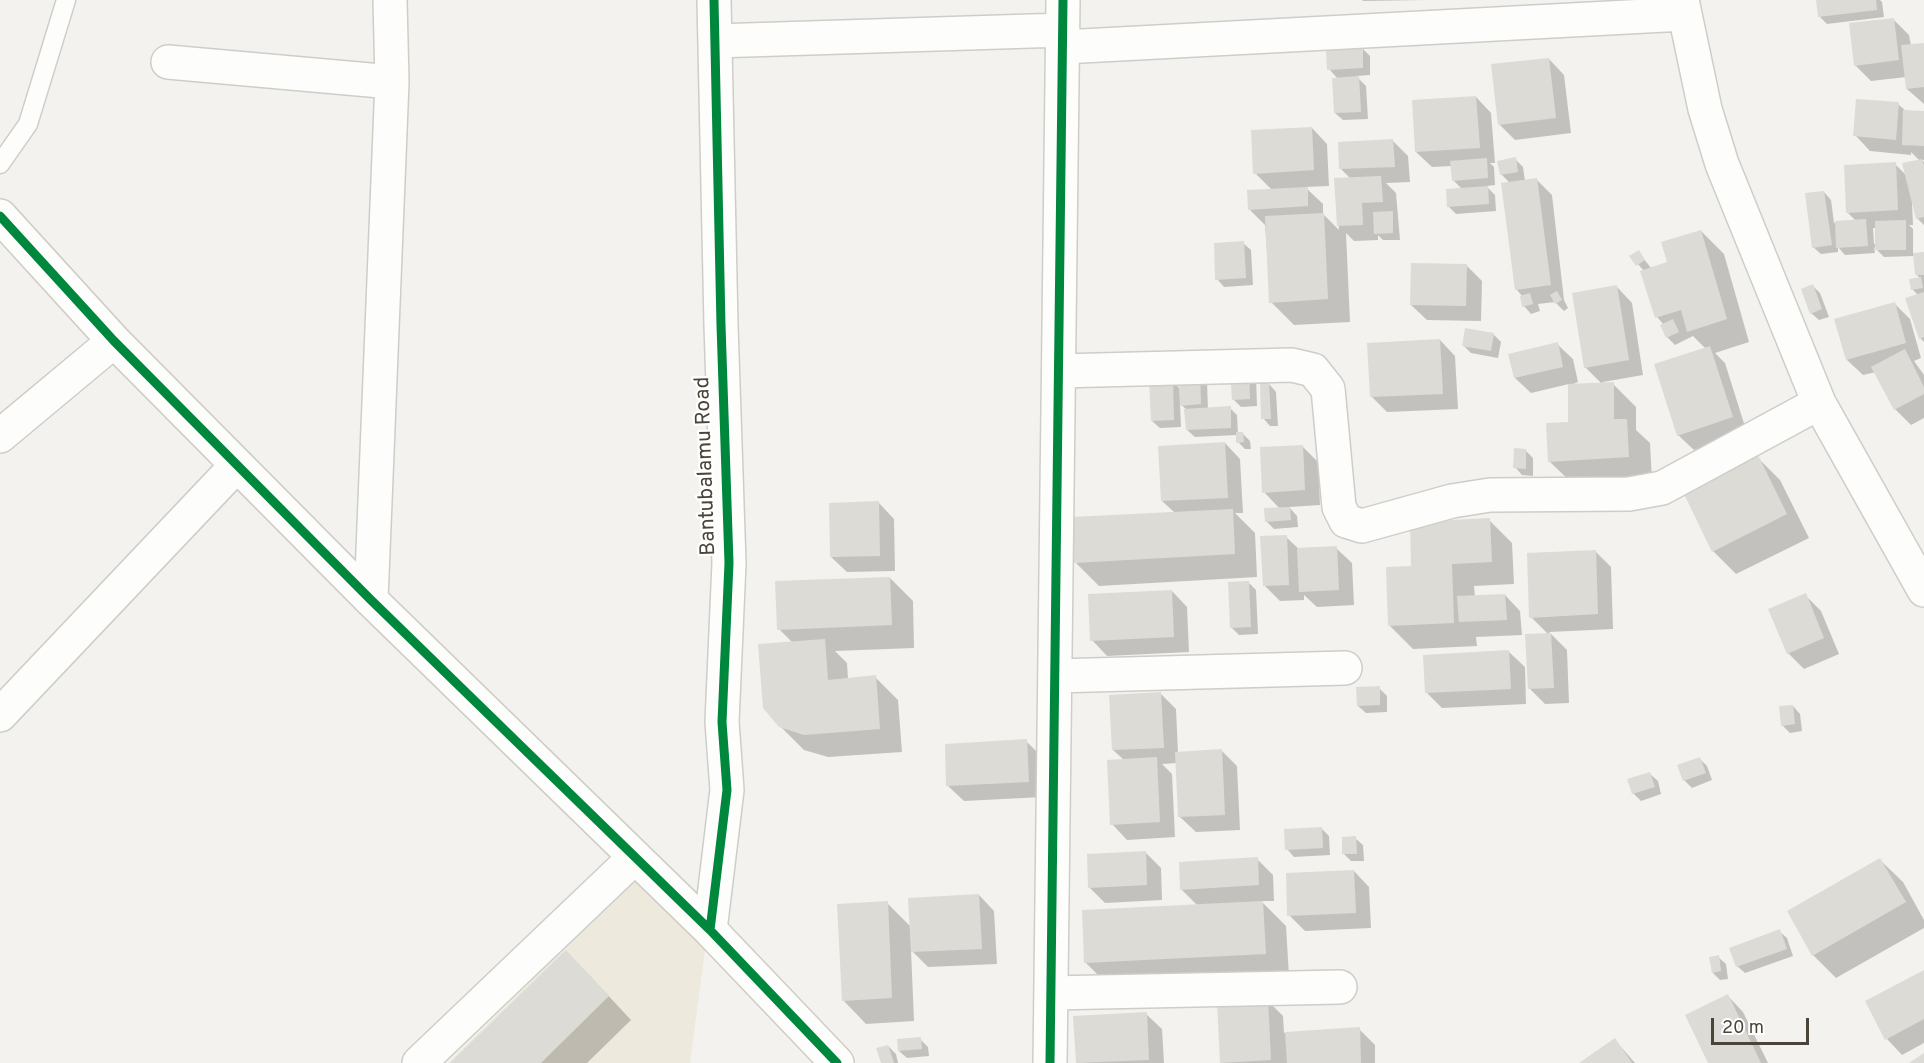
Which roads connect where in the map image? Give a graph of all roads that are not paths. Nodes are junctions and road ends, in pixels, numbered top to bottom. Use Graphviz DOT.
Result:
graph roads {
  1 [pos="66,0"];
  2 [pos="390,0"];
  3 [pos="714,0"];
  4 [pos="1683,7"];
  5 [pos="1063,25"];
  6 [pos="715,41"];
  7 [pos="168,62"];
  8 [pos="392,82"];
  9 [pos="0,164"];
  10 [pos="0,216"];
  11 [pos="114,341"];
  12 [pos="1059,371"];
  13 [pos="1819,403"];
  14 [pos="0,436"];
  15 [pos="237,465"];
  16 [pos="1924,590"];
  17 [pos="371,600"];
  18 [pos="1345,668"];
  19 [pos="1055,676"];
  20 [pos="0,716"];
  21 [pos="635,857"];
  22 [pos="710,930"];
  23 [pos="1340,987"];
  24 [pos="1051,993"];
  25 [pos="419,1063"];
  26 [pos="837,1063"];
  27 [pos="1050,1063"];
  1 -- 9 [label="lane"];
  2 -- 8 [label="street"];
  3 -- 6 [label="street, Bantubalamu Road"];
  4 -- 5 [label="street"];
  4 -- 13 [label="street"];
  5 -- 6 [label="street"];
  5 -- 12 [label="street"];
  6 -- 22 [label="street, Bantubalamu Road"];
  7 -- 8 [label="street"];
  8 -- 17 [label="street"];
  10 -- 11 [label="street"];
  11 -- 14 [label="street"];
  11 -- 15 [label="street"];
  12 -- 13 [label="street"];
  12 -- 19 [label="street"];
  13 -- 16 [label="street"];
  15 -- 17 [label="street"];
  15 -- 20 [label="street"];
  17 -- 21 [label="street"];
  18 -- 19 [label="street"];
  19 -- 24 [label="street"];
  21 -- 22 [label="street"];
  21 -- 25 [label="street"];
  22 -- 26 [label="street"];
  23 -- 24 [label="street"];
  24 -- 27 [label="street"];
}
